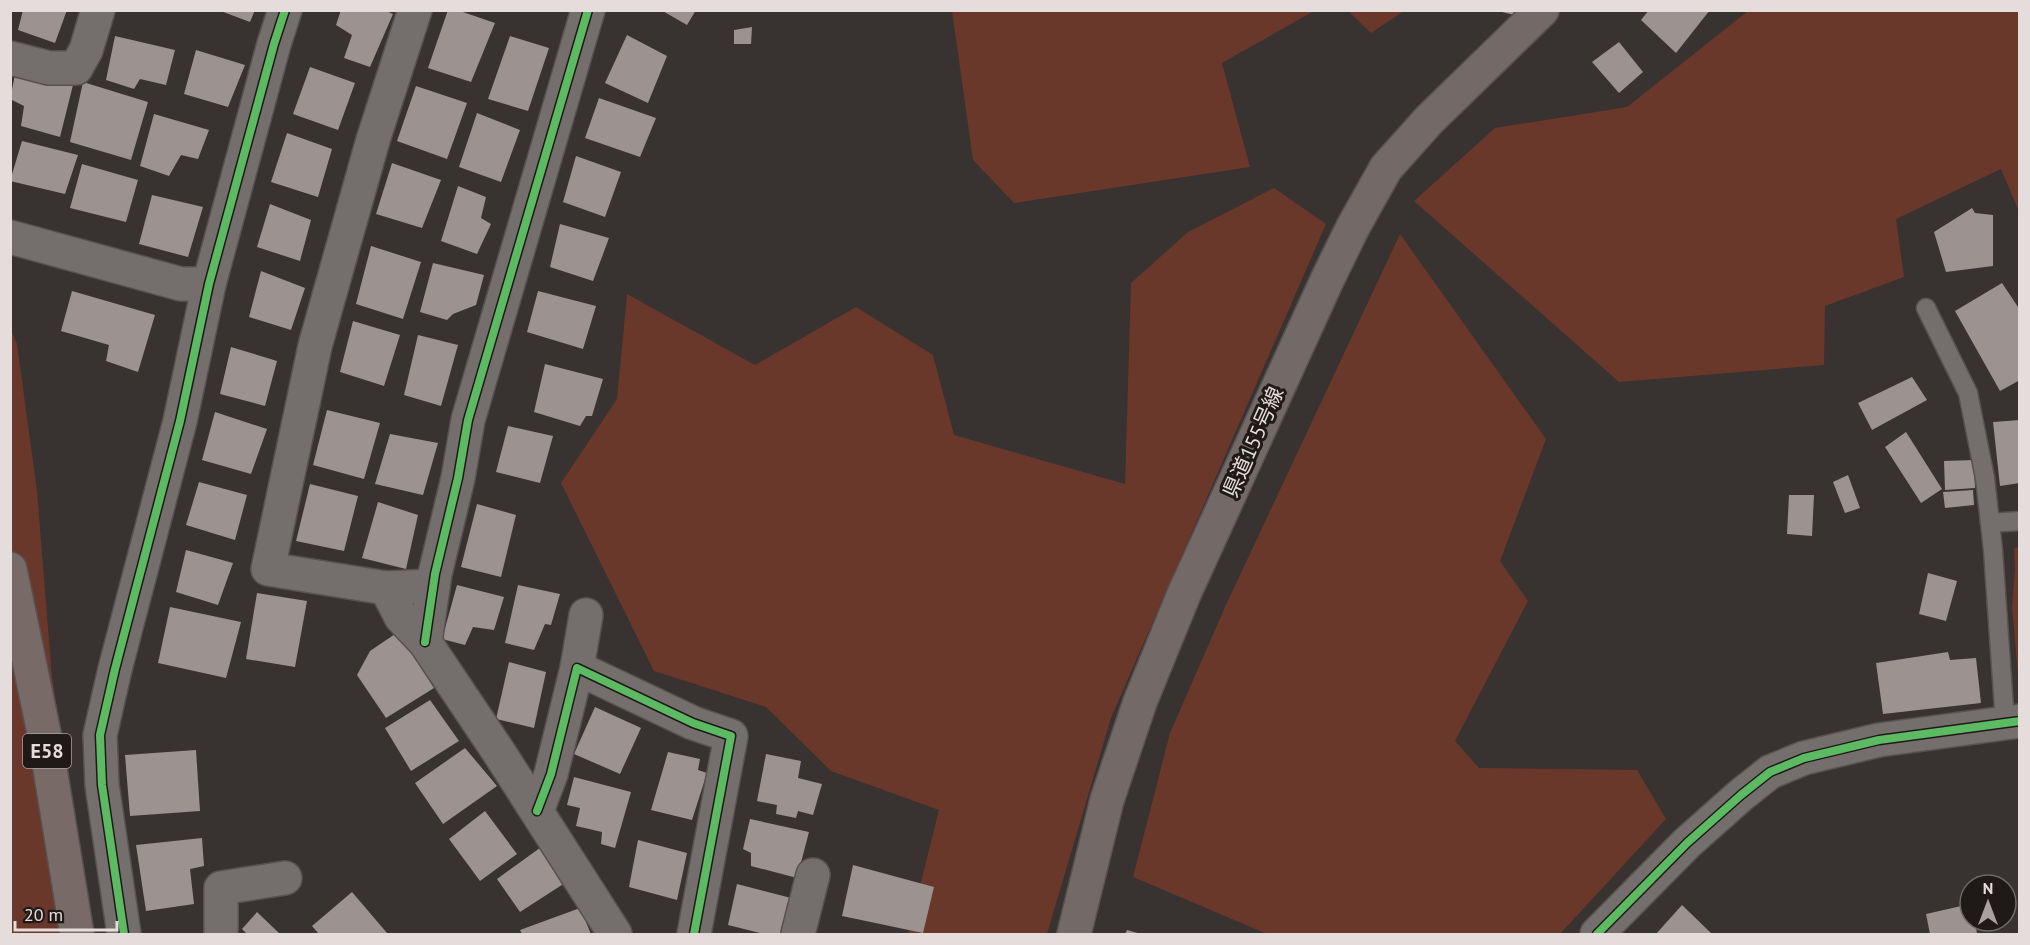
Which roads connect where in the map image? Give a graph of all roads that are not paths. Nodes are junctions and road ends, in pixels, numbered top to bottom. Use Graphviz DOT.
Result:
graph roads {
  1 [pos="98,10"];
  2 [pos="285,10"];
  3 [pos="415,10"];
  4 [pos="1542,10"];
  5 [pos="587,11"];
  6 [pos="10,58"];
  7 [pos="10,237"];
  8 [pos="209,284"];
  9 [pos="1926,308"];
  10 [pos="2019,521"];
  11 [pos="1990,523"];
  12 [pos="10,569"];
  13 [pos="433,586"];
  14 [pos="386,588"];
  15 [pos="586,615"];
  16 [pos="425,642"];
  17 [pos="577,668"];
  18 [pos="2012,722"];
  19 [pos="559,738"];
  20 [pos="500,754"];
  21 [pos="537,811"];
  22 [pos="813,875"];
  23 [pos="285,878"];
  24 [pos="78,934"];
  25 [pos="124,934"];
  26 [pos="221,934"];
  27 [pos="615,934"];
  28 [pos="694,934"];
  29 [pos="798,934"];
  30 [pos="1074,934"];
  31 [pos="1597,934"];
  1 -- 6 [label="street"];
  2 -- 8 [label="street"];
  3 -- 14 [label="street"];
  4 -- 30 [label="main road, 県道155号線"];
  5 -- 13 [label="street"];
  7 -- 8 [label="street"];
  8 -- 25 [label="street"];
  9 -- 11 [label="lane"];
  10 -- 11 [label="lane"];
  11 -- 18 [label="lane"];
  12 -- 24 [label="highway, E58"];
  13 -- 14 [label="street"];
  13 -- 16 [label="street"];
  14 -- 16 [label="street"];
  15 -- 17 [label="street"];
  16 -- 20 [label="street"];
  17 -- 19 [label="street"];
  17 -- 28 [label="street"];
  18 -- 31 [label="street"];
  19 -- 20 [label="street"];
  19 -- 21 [label="street"];
  20 -- 21 [label="street"];
  21 -- 27 [label="street"];
  22 -- 29 [label="street"];
  23 -- 26 [label="street"];
}
